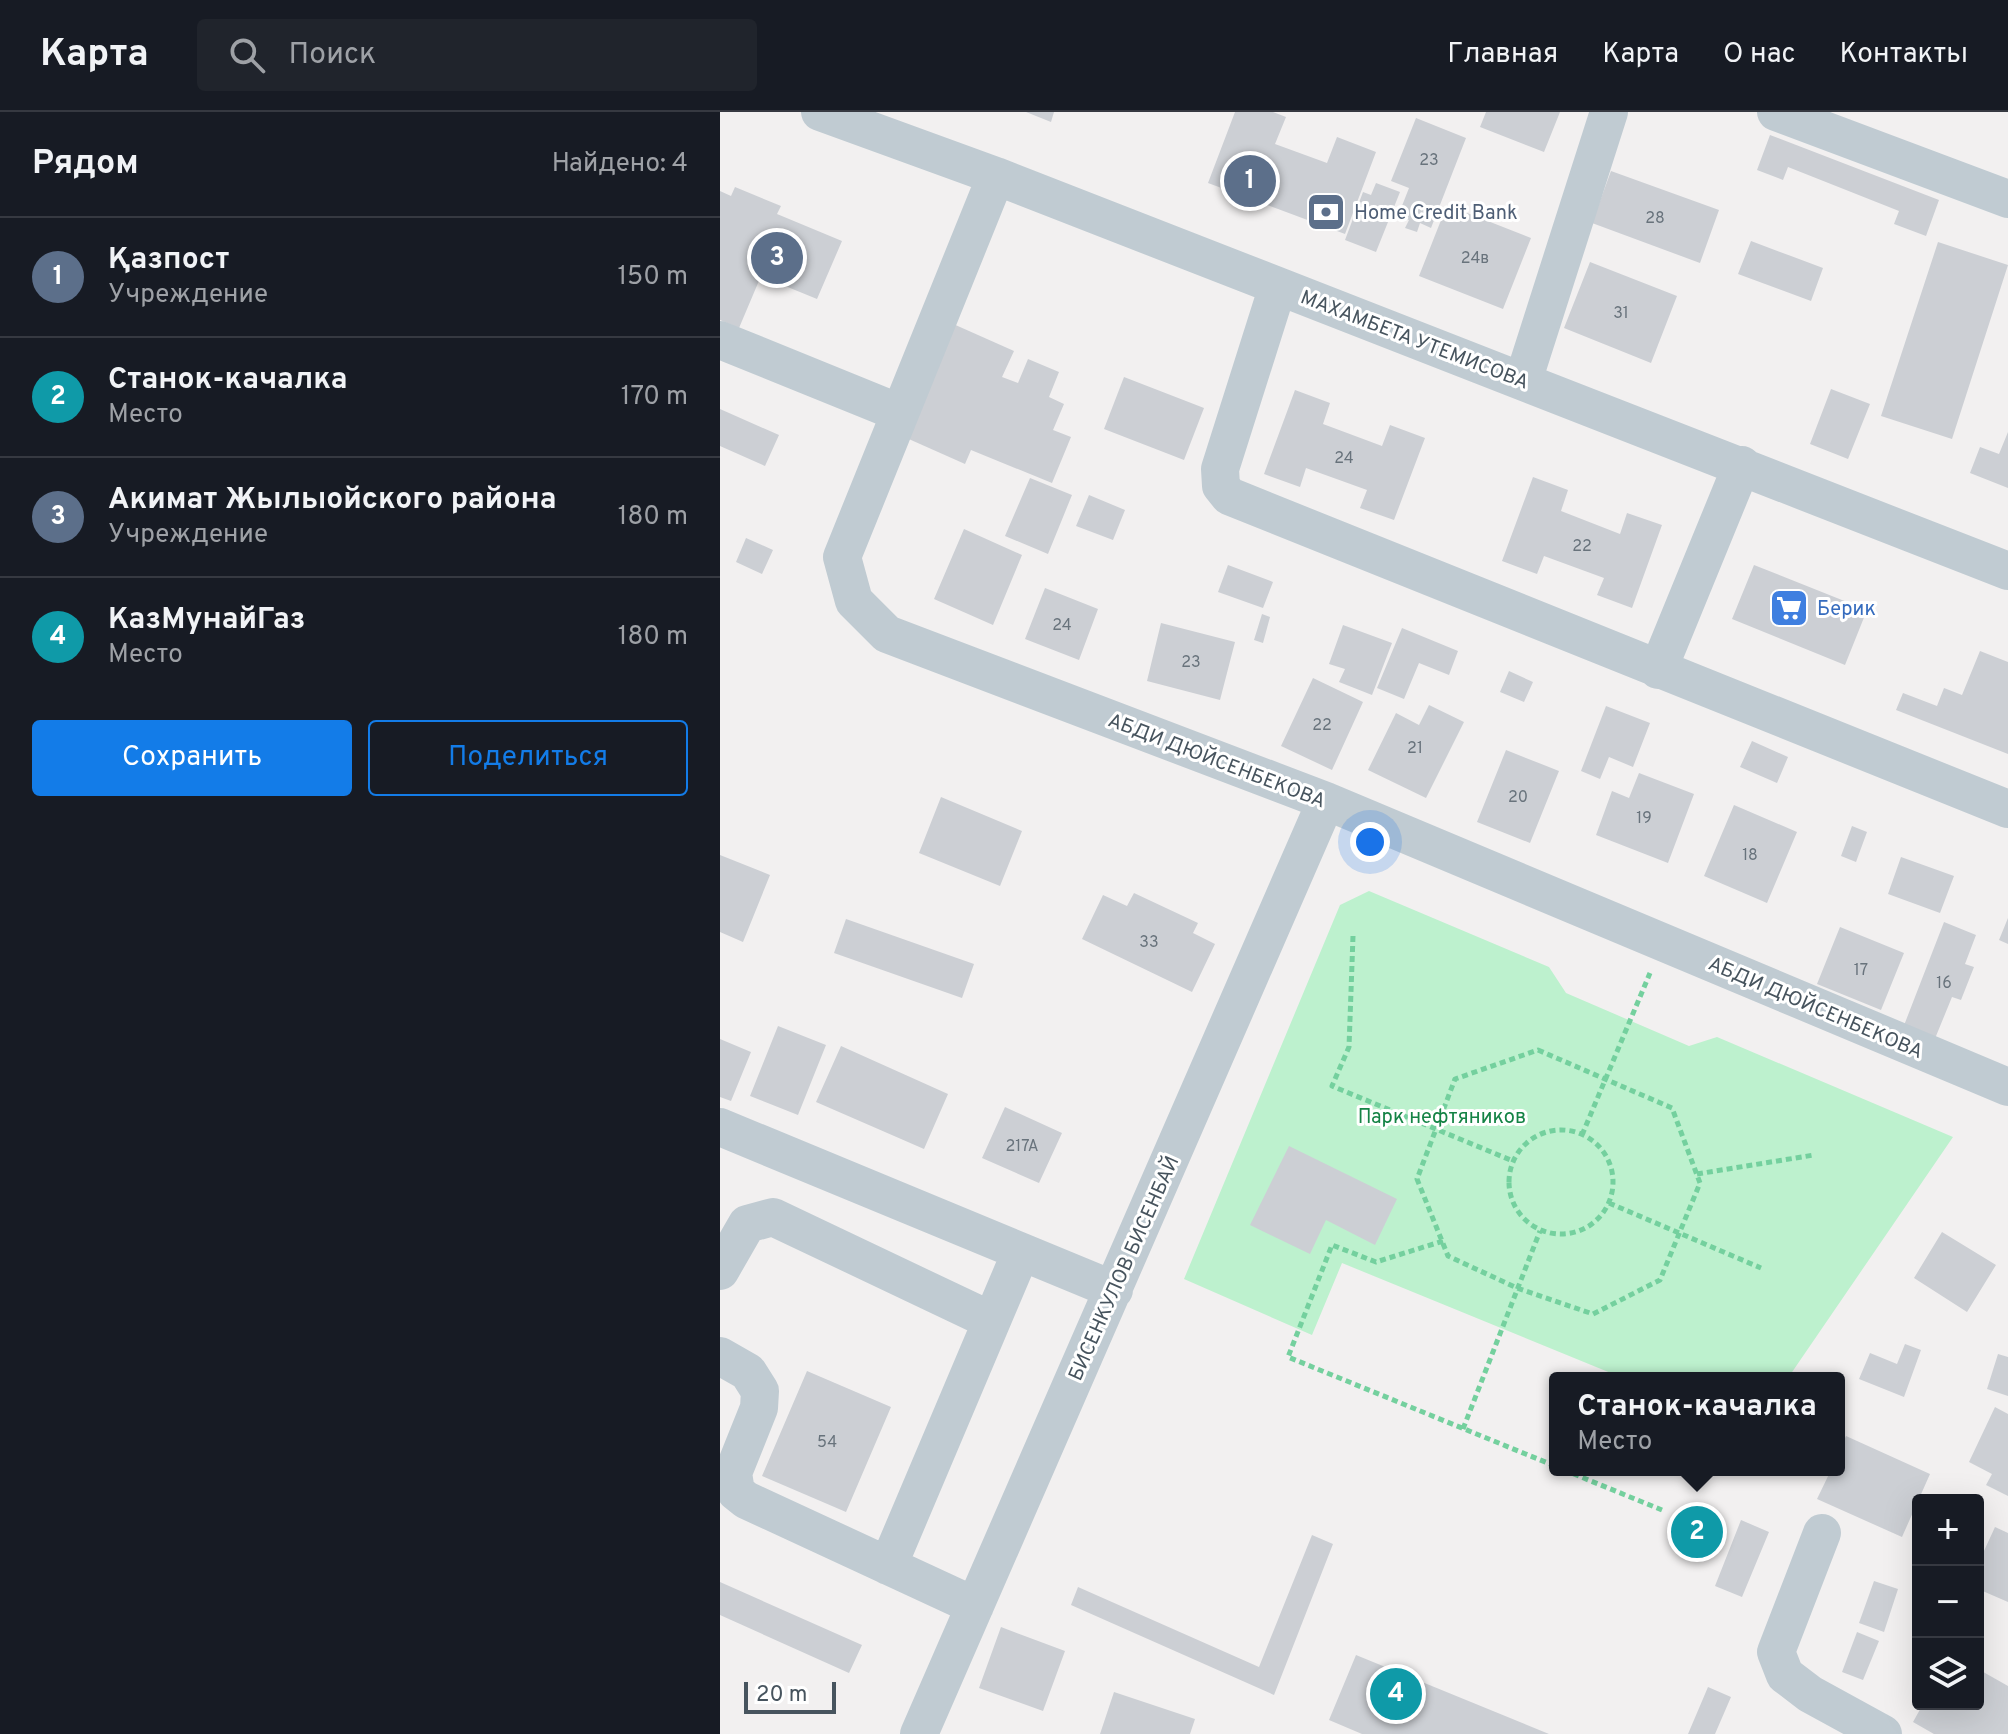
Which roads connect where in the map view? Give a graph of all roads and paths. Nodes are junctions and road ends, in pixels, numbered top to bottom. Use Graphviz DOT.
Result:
graph roads {
  1 [pos="820,112"];
  2 [pos="1609,112"];
  3 [pos="1776,112"];
  4 [pos="996,176"];
  5 [pos="2008,199"];
  6 [pos="1278,286"];
  7 [pos="720,340"];
  8 [pos="1523,381"];
  9 [pos="900,413"];
  10 [pos="1742,465"];
  11 [pos="2008,571"];
  12 [pos="1658,670"];
  13 [pos="1326,801"];
  14 [pos="2008,809"];
  15 [pos="1353,936"];
  16 [pos="1663,942"];
  17 [pos="1605,1079"];
  18 [pos="2008,1087"];
  19 [pos="720,1127"];
  20 [pos="1435,1130"];
  21 [pos="1582,1135"];
  22 [pos="1814,1155"];
  23 [pos="1513,1161"];
  24 [pos="1697,1174"];
  25 [pos="1609,1203"];
  26 [pos="1540,1231"];
  27 [pos="1680,1234"];
  28 [pos="1443,1241"];
  29 [pos="1021,1252"];
  30 [pos="1761,1268"];
  31 [pos="720,1271"];
  32 [pos="1517,1288"];
  33 [pos="1114,1290"];
  34 [pos="990,1320"];
  35 [pos="720,1356"];
  36 [pos="1463,1429"];
  37 [pos="1549,1464"];
  38 [pos="1579,1476"];
  39 [pos="1662,1510"];
  40 [pos="1822,1533"];
  41 [pos="888,1566"];
  42 [pos="975,1606"];
  43 [pos="919,1734"];
  44 [pos="1883,1734"];
  1 -- 4 [label="street, МАХАМБЕТА УТЕМИСОВА"];
  2 -- 8 [label="street"];
  3 -- 5 [label="street"];
  4 -- 6 [label="street, МАХАМБЕТА УТЕМИСОВА"];
  4 -- 9 [label="street, АБДИ ДЮЙСЕНБЕКОВА"];
  6 -- 8 [label="street, МАХАМБЕТА УТЕМИСОВА"];
  6 -- 12 [label="street"];
  7 -- 9 [label="street"];
  8 -- 10 [label="street, МАХАМБЕТА УТЕМИСОВА"];
  9 -- 13 [label="street, АБДИ ДЮЙСЕНБЕКОВА"];
  10 -- 11 [label="street, МАХАМБЕТА УТЕМИСОВА"];
  10 -- 12 [label="street"];
  12 -- 14 [label="street"];
  13 -- 16 [label="street, АБДИ ДЮЙСЕНБЕКОВА"];
  13 -- 33 [label="street, БИСЕНКУЛОВ БИСЕНБАЙ"];
  15 -- 20 [label="path"];
  16 -- 17 [label="path"];
  16 -- 18 [label="street, АБДИ ДЮЙСЕНБЕКОВА"];
  17 -- 20 [label="path"];
  17 -- 21 [label="path"];
  17 -- 24 [label="path"];
  19 -- 29 [label="street"];
  20 -- 23 [label="path"];
  20 -- 28 [label="path"];
  21 -- 23 [label="path"];
  21 -- 25 [label="path"];
  22 -- 24 [label="path"];
  23 -- 26 [label="path"];
  24 -- 27 [label="path"];
  25 -- 26 [label="path"];
  25 -- 27 [label="path"];
  26 -- 32 [label="path"];
  27 -- 30 [label="path"];
  27 -- 32 [label="path"];
  28 -- 32 [label="path"];
  28 -- 36 [label="path"];
  29 -- 33 [label="street"];
  29 -- 34 [label="street"];
  31 -- 34 [label="street"];
  32 -- 36 [label="path"];
  33 -- 42 [label="street, БИСЕНКУЛОВ БИСЕНБАЙ"];
  34 -- 41 [label="street"];
  35 -- 41 [label="street"];
  36 -- 37 [label="path"];
  38 -- 39 [label="path"];
  40 -- 44 [label="street"];
  41 -- 42 [label="street"];
  42 -- 43 [label="street, БИСЕНКУЛОВ БИСЕНБАЙ"];
}
